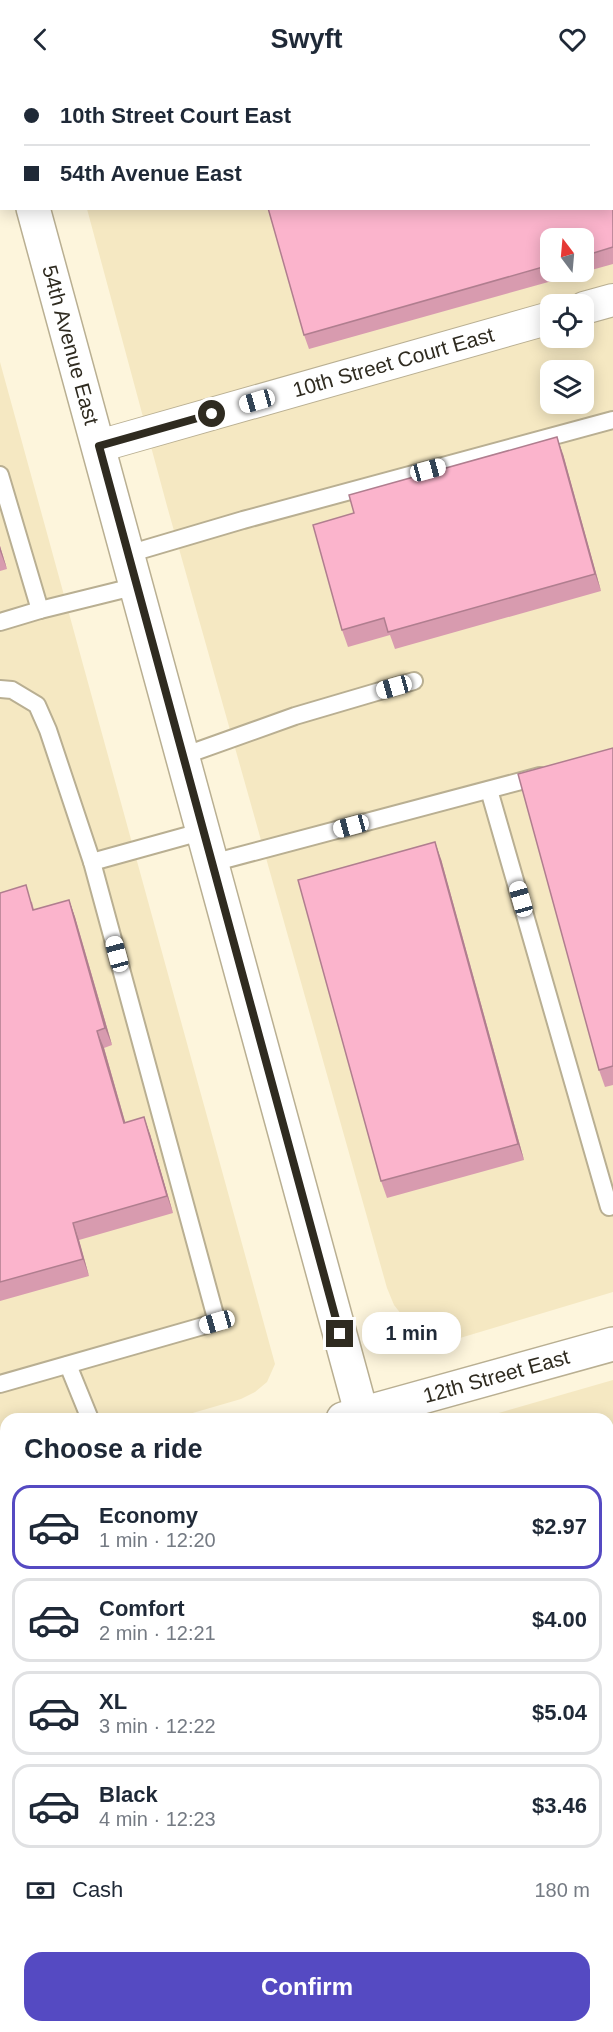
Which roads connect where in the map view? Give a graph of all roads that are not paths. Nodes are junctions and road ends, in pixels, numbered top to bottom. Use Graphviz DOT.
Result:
graph roads {
  1 [pos="34,210"];
  2 [pos="613,300"];
  3 [pos="594,305"];
  4 [pos="540,321"];
  5 [pos="613,420"];
  6 [pos="99,446"];
  7 [pos="0,475"];
  8 [pos="128,554"];
  9 [pos="137,586"];
  10 [pos="40,610"];
  11 [pos="0,622"];
  12 [pos="414,681"];
  13 [pos="0,689"];
  14 [pos="183,756"];
  15 [pos="557,771"];
  16 [pos="489,790"];
  17 [pos="204,831"];
  18 [pos="92,861"];
  19 [pos="212,863"];
  20 [pos="613,1204"];
  21 [pos="613,1344"];
  22 [pos="68,1365"];
  23 [pos="0,1384"];
  24 [pos="88,1413"];
  25 [pos="355,1413"];
  26 [pos="370,1413"];
  1 -- 6 [label="main road, 54th Avenue East"];
  2 -- 3 [label="street"];
  4 -- 6 [label="street, 10th Street Court East"];
  5 -- 8 [label="lane"];
  6 -- 8 [label="main road, 54th Avenue East"];
  7 -- 10 [label="lane"];
  8 -- 9 [label="main road, 54th Avenue East"];
  9 -- 10 [label="lane"];
  9 -- 14 [label="main road, 54th Avenue East"];
  10 -- 11 [label="lane"];
  12 -- 14 [label="lane"];
  13 -- 18 [label="lane"];
  14 -- 17 [label="main road, 54th Avenue East"];
  15 -- 16 [label="lane"];
  16 -- 19 [label="lane"];
  16 -- 20 [label="lane"];
  17 -- 18 [label="lane"];
  17 -- 19 [label="main road, 54th Avenue East"];
  18 -- 22 [label="lane"];
  19 -- 25 [label="main road, 54th Avenue East"];
  21 -- 26 [label="main road, 12th Street East"];
  22 -- 23 [label="lane"];
  22 -- 24 [label="lane"];
}
